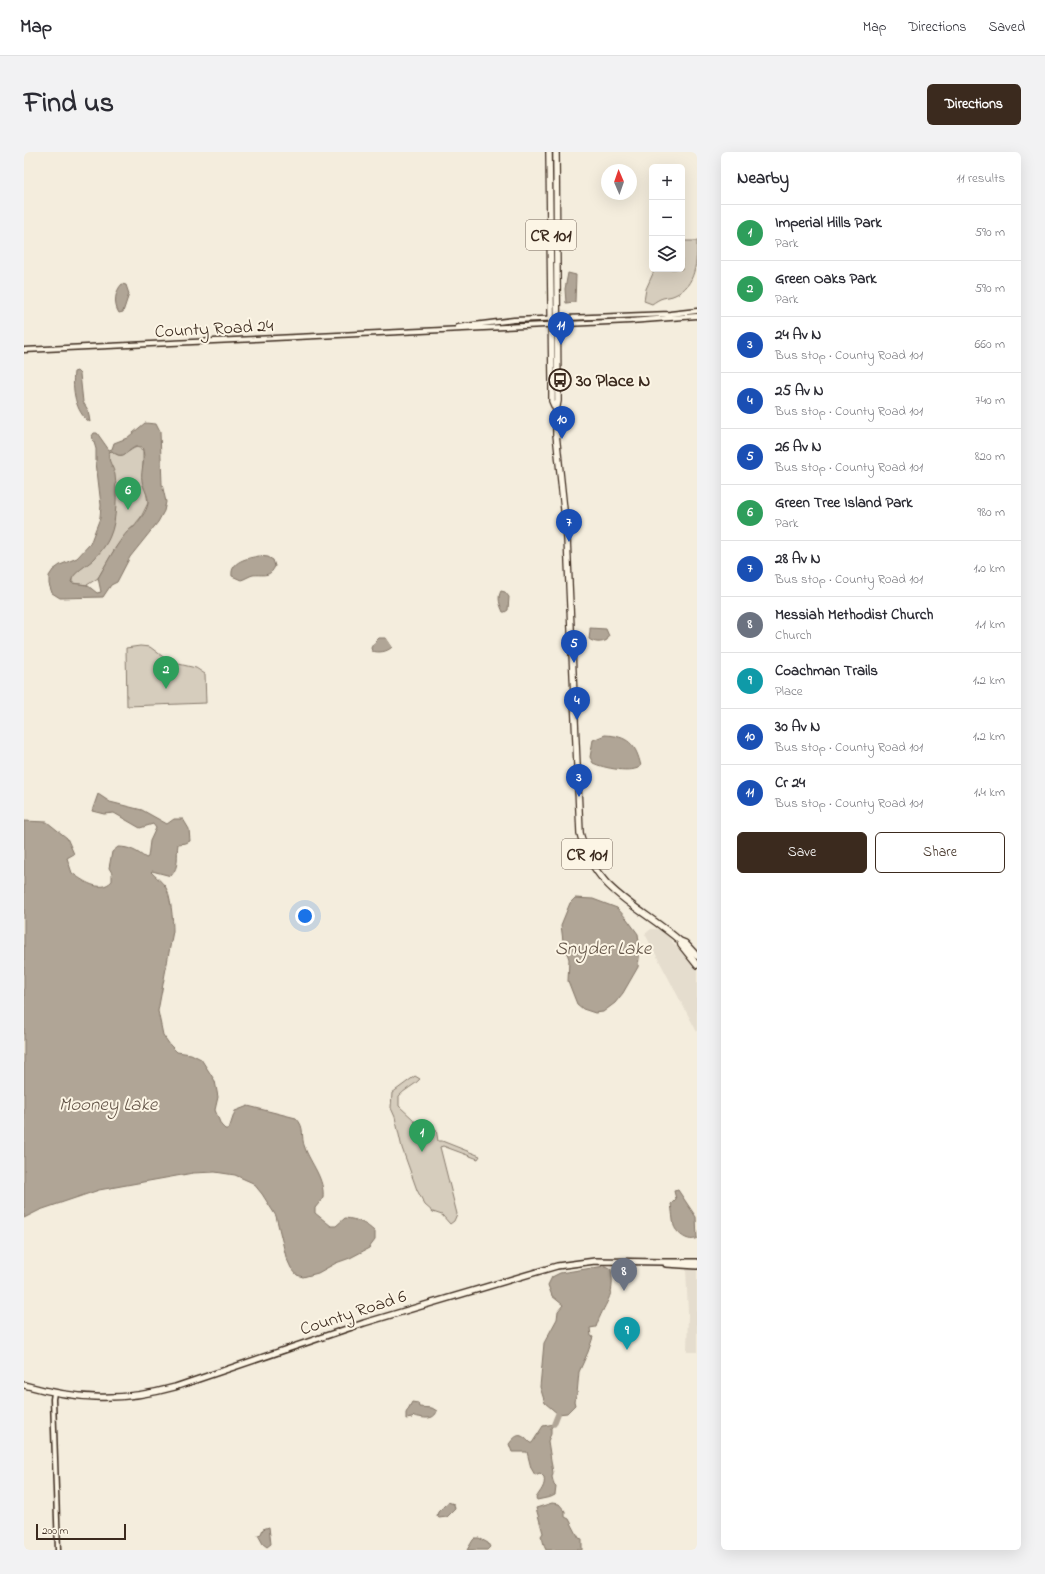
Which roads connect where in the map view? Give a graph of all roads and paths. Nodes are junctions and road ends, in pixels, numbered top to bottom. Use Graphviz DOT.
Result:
graph roads {
  1 [pos="549,152"];
  2 [pos="556,152"];
  3 [pos="697,311"];
  4 [pos="697,316"];
  5 [pos="554,321"];
  6 [pos="24,350"];
  7 [pos="680,941"];
  8 [pos="697,956"];
  9 [pos="697,965"];
  10 [pos="664,1262"];
  11 [pos="697,1262"];
  12 [pos="697,1266"];
  13 [pos="24,1385"];
  14 [pos="54,1393"];
  15 [pos="58,1550"];
  1 -- 5 [label="main road, CR 101"];
  2 -- 5 [label="main road, CR 101"];
  3 -- 5 [label="street, County Road 24"];
  4 -- 5 [label="street, County Road 24"];
  5 -- 6 [label="street, County Road 24"];
  5 -- 7 [label="main road, CR 101"];
  7 -- 8 [label="main road, CR 101"];
  7 -- 9 [label="main road, CR 101"];
  10 -- 11 [label="main road, County Road 6"];
  10 -- 12 [label="main road, County Road 6"];
  10 -- 14 [label="main road, County Road 6"];
  13 -- 14 [label="main road, County Road 6"];
  14 -- 15 [label="street"];
}
